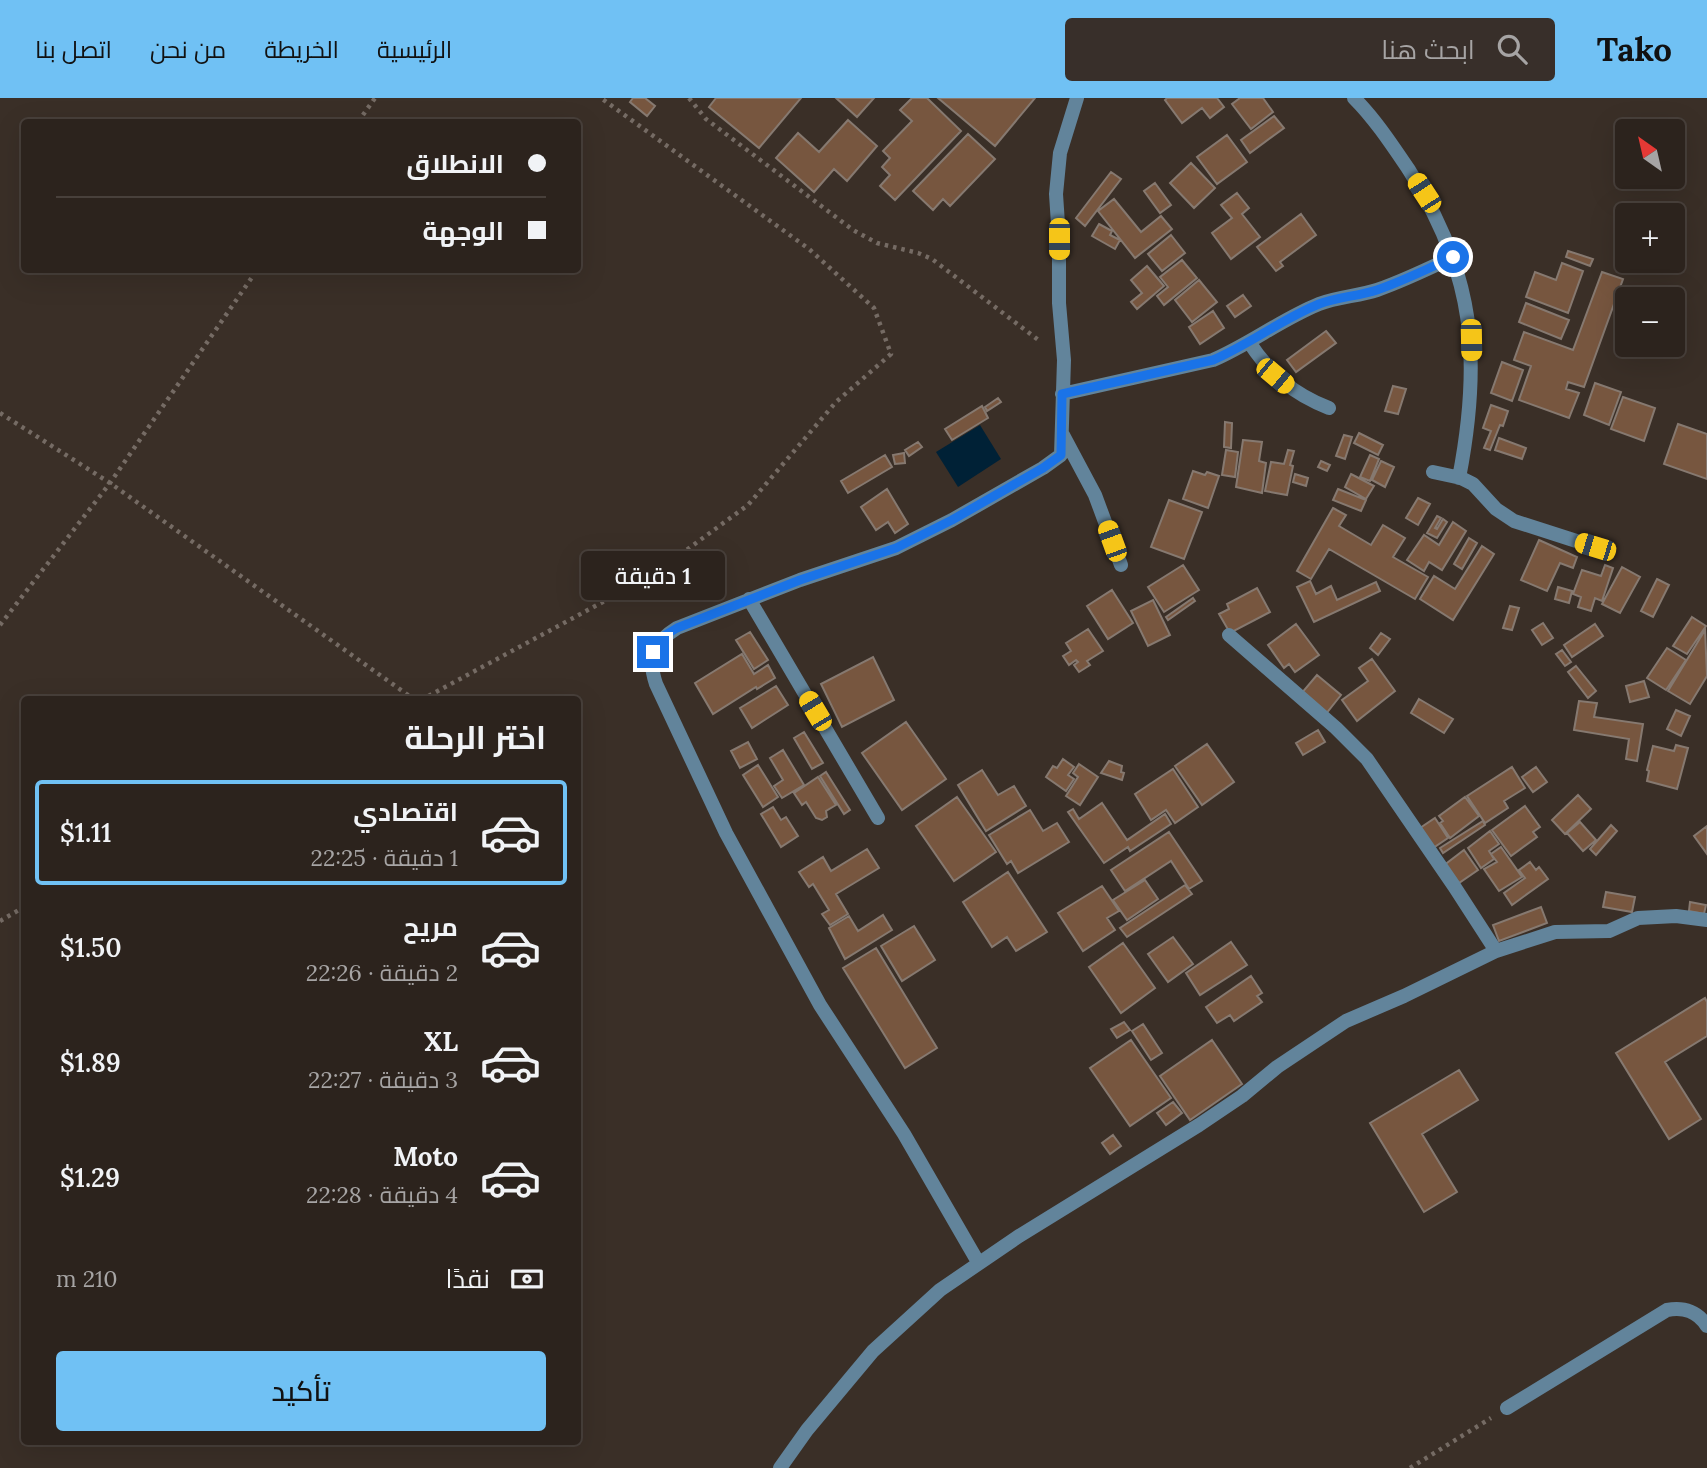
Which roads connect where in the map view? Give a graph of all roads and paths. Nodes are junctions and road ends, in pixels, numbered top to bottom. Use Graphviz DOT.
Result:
graph roads {
  1 [pos="375,98"];
  2 [pos="601,98"];
  3 [pos="690,98"];
  4 [pos="1077,98"];
  5 [pos="1354,98"];
  6 [pos="360,119"];
  7 [pos="1453,257"];
  8 [pos="255,273"];
  9 [pos="1250,342"];
  10 [pos="1064,360"];
  11 [pos="1062,394"];
  12 [pos="1329,408"];
  13 [pos="0,413"];
  14 [pos="1061,432"];
  15 [pos="1433,472"];
  16 [pos="1459,478"];
  17 [pos="110,483"];
  18 [pos="1595,547"];
  19 [pos="1121,565"];
  20 [pos="749,599"];
  21 [pos="0,625"];
  22 [pos="1230,635"];
  23 [pos="412,696"];
  24 [pos="426,696"];
  25 [pos="878,818"];
  26 [pos="21,909"];
  27 [pos="1707,920"];
  28 [pos="0,921"];
  29 [pos="1496,951"];
  30 [pos="978,1262"];
  31 [pos="1707,1326"];
  32 [pos="1507,1408"];
  33 [pos="780,1468"];
  34 [pos="1410,1468"];
  1 -- 6 [label="path"];
  2 -- 24 [label="path"];
  3 -- 10 [label="path"];
  4 -- 10 [label="street"];
  5 -- 7 [label="street"];
  7 -- 9 [label="street"];
  7 -- 16 [label="street"];
  8 -- 17 [label="path"];
  9 -- 11 [label="street"];
  9 -- 12 [label="street"];
  10 -- 11 [label="street"];
  11 -- 14 [label="street"];
  13 -- 17 [label="path"];
  14 -- 19 [label="street"];
  14 -- 20 [label="street"];
  15 -- 16 [label="street"];
  16 -- 18 [label="street"];
  17 -- 21 [label="path"];
  17 -- 23 [label="path"];
  20 -- 25 [label="street"];
  20 -- 30 [label="street"];
  22 -- 29 [label="street"];
  26 -- 28 [label="path"];
  27 -- 29 [label="street"];
  29 -- 30 [label="street"];
  30 -- 33 [label="street"];
  31 -- 32 [label="street"];
  32 -- 34 [label="path"];
}
